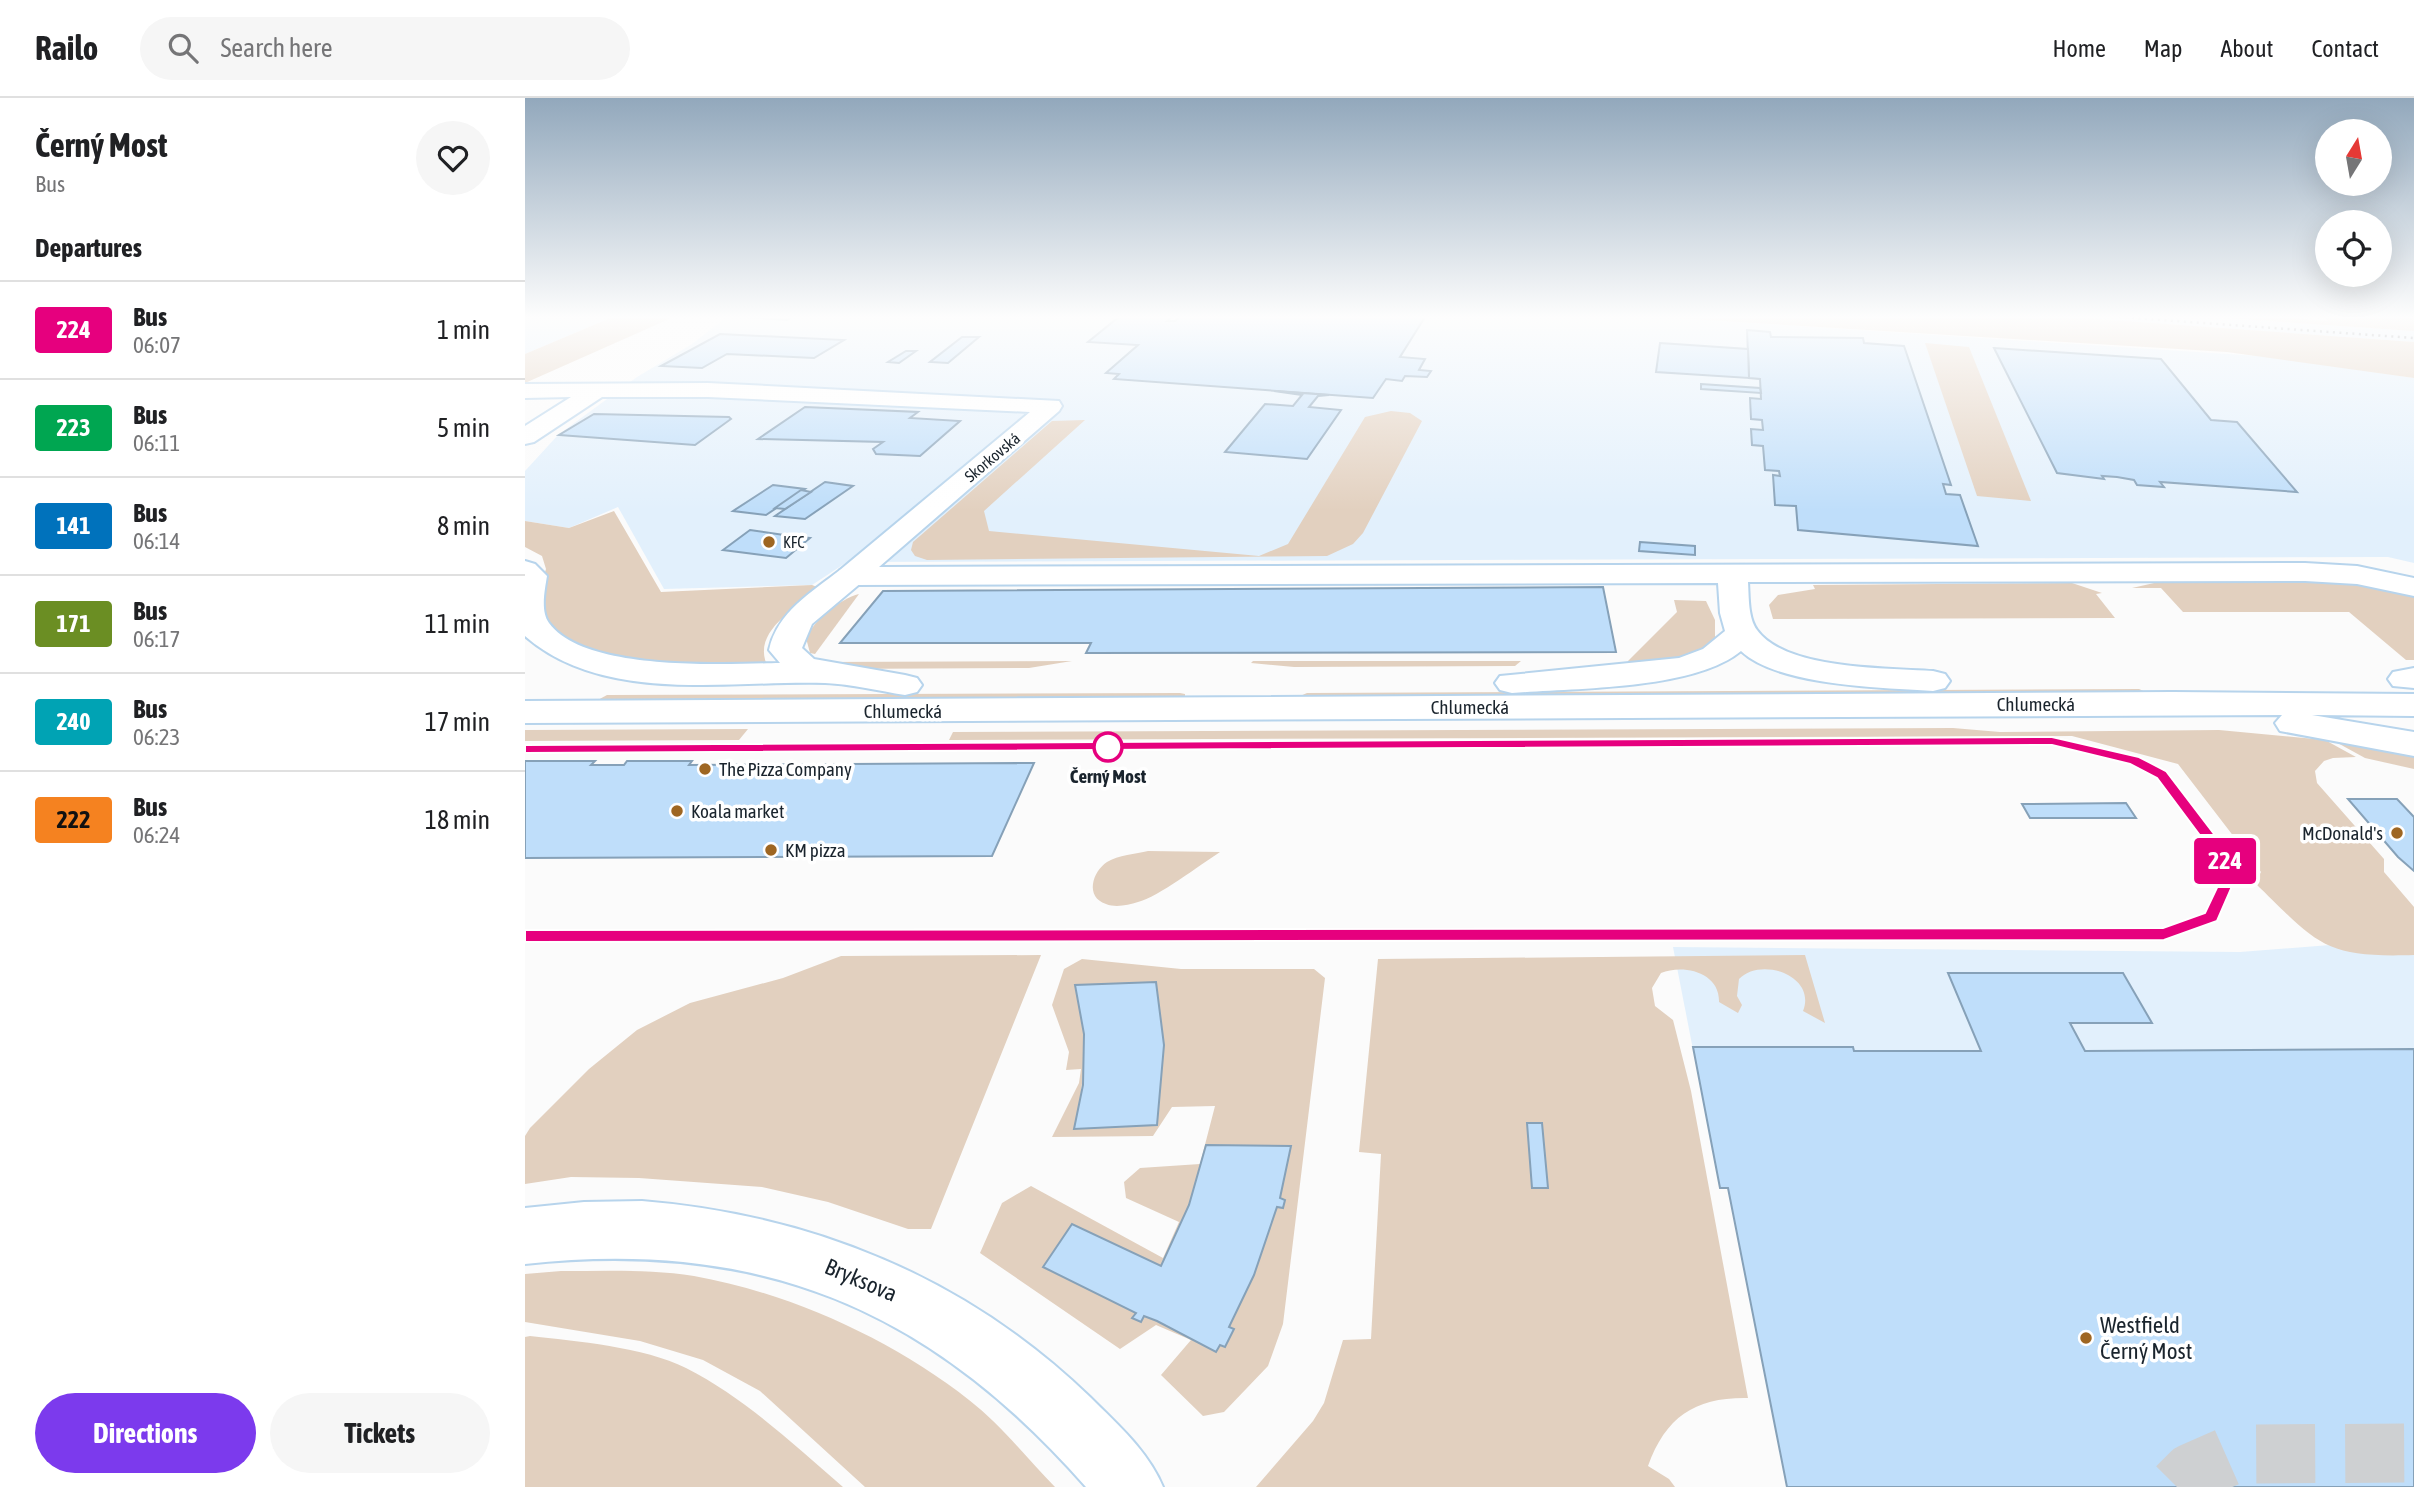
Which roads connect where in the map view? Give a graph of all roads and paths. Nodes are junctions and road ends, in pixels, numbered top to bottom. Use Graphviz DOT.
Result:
graph roads {
  1 [pos="525,391"];
  2 [pos="595,392"];
  3 [pos="525,437"];
  4 [pos="525,570"];
  5 [pos="1733,575"];
  6 [pos="851,576"];
  7 [pos="2414,587"];
  8 [pos="1742,634"];
  9 [pos="828,673"];
  10 [pos="1933,681"];
  11 [pos="1513,683"];
  12 [pos="905,685"];
  13 [pos="2412,685"];
  14 [pos="525,687"];
  15 [pos="2173,703"];
  16 [pos="525,712"];
  17 [pos="2414,744"];
  18 [pos="525,1236"];
  19 [pos="1130,1487"];
  1 -- 2 [label="main road, Skorkovská"];
  2 -- 3 [label="main road"];
  2 -- 6 [label="main road, Skorkovská"];
  4 -- 9 [label="main road"];
  5 -- 6 [label="main road"];
  5 -- 7 [label="main road"];
  5 -- 8 [label="main road"];
  6 -- 9 [label="main road"];
  8 -- 10 [label="main road"];
  8 -- 11 [label="main road"];
  9 -- 12 [label="main road"];
  10 -- 11 [label="main road, Chlumecká"];
  10 -- 13 [label="main road, Chlumecká"];
  11 -- 12 [label="main road, Chlumecká"];
  12 -- 14 [label="main road, Chlumecká"];
  13 -- 15 [label="main road, Chlumecká"];
  15 -- 16 [label="main road, Chlumecká"];
  15 -- 17 [label="main road"];
  18 -- 19 [label="main road, Bryksova"];
}
